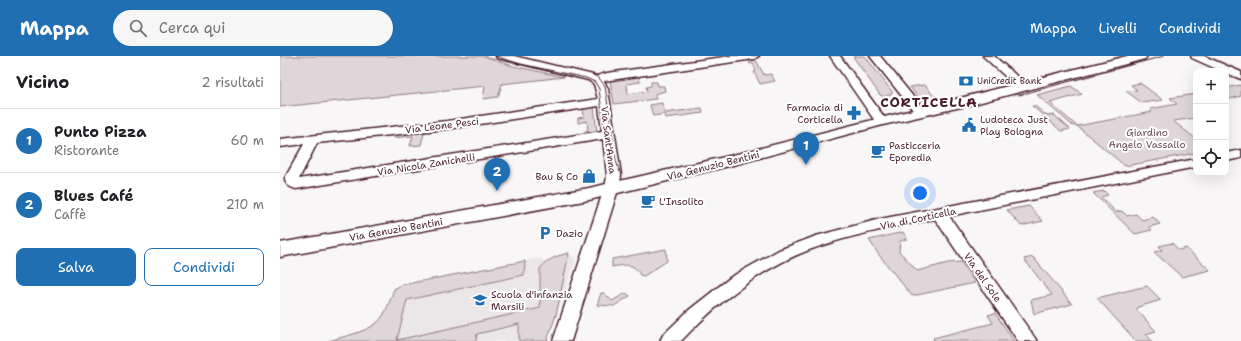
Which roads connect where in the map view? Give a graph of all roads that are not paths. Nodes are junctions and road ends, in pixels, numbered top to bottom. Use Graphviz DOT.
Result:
graph roads {
  1 [pos="501,56"];
  2 [pos="754,56"];
  3 [pos="835,56"];
  4 [pos="875,56"];
  5 [pos="988,56"];
  6 [pos="1140,56"];
  7 [pos="1196,56"];
  8 [pos="1241,76"];
  9 [pos="596,80"];
  10 [pos="1023,87"];
  11 [pos="604,102"];
  12 [pos="920,112"];
  13 [pos="881,121"];
  14 [pos="608,134"];
  15 [pos="313,139"];
  16 [pos="280,143"];
  17 [pos="1241,154"];
  18 [pos="1229,156"];
  19 [pos="1193,164"];
  20 [pos="611,189"];
  21 [pos="939,213"];
  22 [pos="280,250"];
  23 [pos="562,341"];
  24 [pos="669,341"];
  25 [pos="1028,341"];
  1 -- 9 [label="street"];
  2 -- 9 [label="street"];
  3 -- 13 [label="street"];
  4 -- 12 [label="street"];
  5 -- 10 [label="street"];
  6 -- 10 [label="street, Via Genuzio Bentini"];
  7 -- 8 [label="street"];
  9 -- 11 [label="street, Via Sant'Anna"];
  10 -- 12 [label="street, Via Genuzio Bentini"];
  11 -- 14 [label="street, Via Sant'Anna"];
  11 -- 15 [label="street, Via Leone Pesci"];
  12 -- 13 [label="street, Via Genuzio Bentini"];
  13 -- 20 [label="street, Via Genuzio Bentini"];
  14 -- 15 [label="street, Via Nicola Zanichelli"];
  14 -- 20 [label="street, Via Sant'Anna"];
  15 -- 16 [label="street, Via Leone Pesci"];
  17 -- 18 [label="street"];
  19 -- 21 [label="street, Via di Corticella"];
  20 -- 22 [label="street, Via Genuzio Bentini"];
  20 -- 23 [label="street, Via Sant'Anna"];
  21 -- 24 [label="street, Via di Corticella"];
  21 -- 25 [label="street, Via del Sole"];
}
